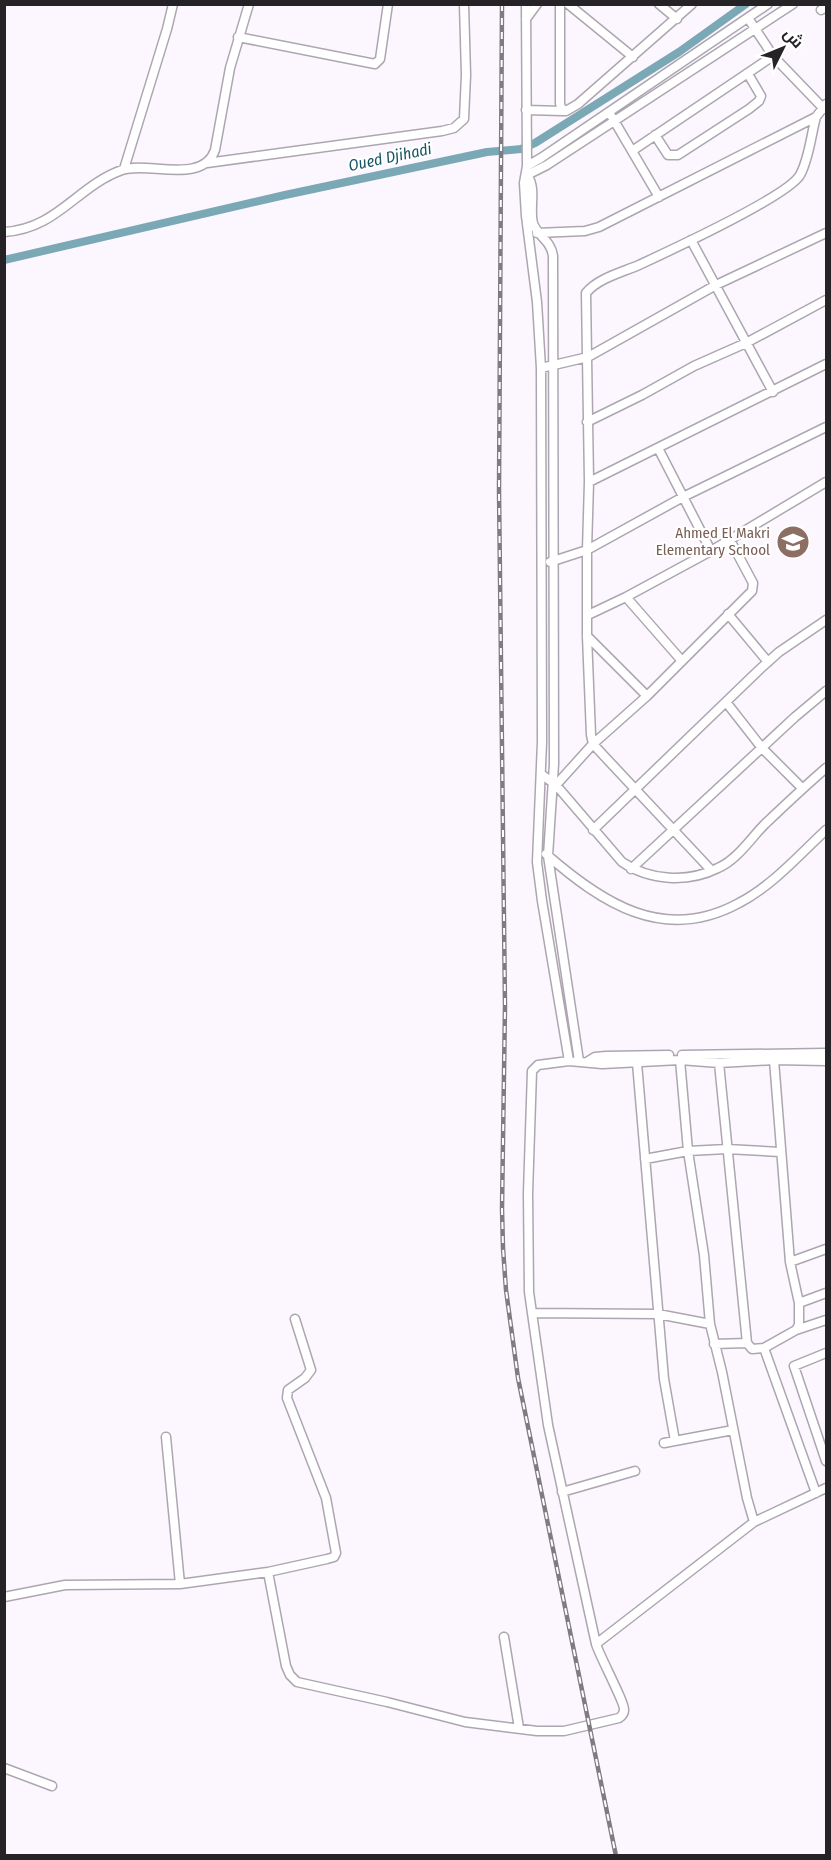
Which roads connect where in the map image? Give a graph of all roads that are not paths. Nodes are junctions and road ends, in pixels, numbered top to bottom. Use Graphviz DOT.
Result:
graph roads {
  1 [pos="173,4"];
  2 [pos="249,4"];
  3 [pos="388,4"];
  4 [pos="464,4"];
  5 [pos="526,4"];
  6 [pos="537,4"];
  7 [pos="560,4"];
  8 [pos="568,4"];
  9 [pos="659,4"];
  10 [pos="692,4"];
  11 [pos="768,4"];
  12 [pos="793,4"];
  13 [pos="748,18"];
  14 [pos="526,19"];
  15 [pos="678,19"];
  16 [pos="756,29"];
  17 [pos="238,38"];
  18 [pos="773,56"];
  19 [pos="633,57"];
  20 [pos="748,74"];
  21 [pos="825,106"];
  22 [pos="526,110"];
  23 [pos="564,111"];
  24 [pos="609,112"];
  25 [pos="816,117"];
  26 [pos="614,121"];
  27 [pos="655,135"];
  28 [pos="632,151"];
  29 [pos="207,163"];
  30 [pos="527,166"];
  31 [pos="124,169"];
  32 [pos="659,197"];
  33 [pos="4,232"];
  34 [pos="539,233"];
  35 [pos="826,233"];
  36 [pos="528,234"];
  37 [pos="691,240"];
  38 [pos="716,285"];
  39 [pos="826,300"];
  40 [pos="746,342"];
  41 [pos="588,357"];
  42 [pos="826,364"];
  43 [pos="554,366"];
  44 [pos="541,368"];
  45 [pos="773,392"];
  46 [pos="587,422"];
  47 [pos="826,427"];
  48 [pos="658,448"];
  49 [pos="589,482"];
  50 [pos="826,482"];
  51 [pos="683,497"];
  52 [pos="730,540"];
  53 [pos="587,550"];
  54 [pos="711,551"];
  55 [pos="554,561"];
  56 [pos="542,564"];
  57 [pos="626,597"];
  58 [pos="728,614"];
  59 [pos="588,615"];
  60 [pos="826,620"];
  61 [pos="587,636"];
  62 [pos="682,661"];
  63 [pos="768,662"];
  64 [pos="826,691"];
  65 [pos="647,696"];
  66 [pos="726,702"];
  67 [pos="593,744"];
  68 [pos="762,747"];
  69 [pos="826,768"];
  70 [pos="541,774"];
  71 [pos="554,783"];
  72 [pos="802,788"];
  73 [pos="635,790"];
  74 [pos="593,830"];
  75 [pos="673,830"];
  76 [pos="826,830"];
  77 [pos="537,846"];
  78 [pos="548,856"];
  79 [pos="632,869"];
  80 [pos="711,870"];
  81 [pos="826,1053"];
  82 [pos="680,1060"];
  83 [pos="774,1060"];
  84 [pos="569,1061"];
  85 [pos="826,1061"];
  86 [pos="583,1062"];
  87 [pos="637,1063"];
  88 [pos="719,1063"];
  89 [pos="727,1149"];
  90 [pos="688,1151"];
  91 [pos="780,1152"];
  92 [pos="645,1159"];
  93 [pos="826,1249"];
  94 [pos="790,1262"];
  95 [pos="826,1293"];
  96 [pos="799,1303"];
  97 [pos="531,1313"];
  98 [pos="658,1314"];
  99 [pos="295,1319"];
  100 [pos="826,1320"];
  101 [pos="710,1324"];
  102 [pos="796,1330"];
  103 [pos="747,1343"];
  104 [pos="714,1344"];
  105 [pos="764,1348"];
  106 [pos="826,1353"];
  107 [pos="733,1430"];
  108 [pos="166,1437"];
  109 [pos="675,1441"];
  110 [pos="663,1443"];
  111 [pos="826,1461"];
  112 [pos="635,1471"];
  113 [pos="826,1488"];
  114 [pos="562,1492"];
  115 [pos="816,1493"];
  116 [pos="754,1522"];
  117 [pos="268,1572"];
  118 [pos="180,1584"];
  119 [pos="4,1597"];
  120 [pos="504,1637"];
  121 [pos="596,1644"];
  122 [pos="519,1728"];
  123 [pos="4,1768"];
  124 [pos="52,1786"];
  1 -- 31 [label="street"];
  2 -- 17 [label="street"];
  3 -- 17 [label="street"];
  4 -- 29 [label="street"];
  5 -- 14 [label="street"];
  6 -- 14 [label="street"];
  7 -- 23 [label="street"];
  8 -- 19 [label="street"];
  9 -- 15 [label="street"];
  10 -- 15 [label="street"];
  11 -- 13 [label="street"];
  12 -- 16 [label="street"];
  13 -- 16 [label="street"];
  13 -- 24 [label="street"];
  14 -- 22 [label="street"];
  15 -- 19 [label="street"];
  16 -- 18 [label="street"];
  16 -- 26 [label="street"];
  17 -- 29 [label="street"];
  18 -- 20 [label="street"];
  18 -- 21 [label="street"];
  19 -- 23 [label="street"];
  20 -- 27 [label="street"];
  20 -- 27 [label="street"];
  21 -- 25 [label="street"];
  22 -- 23 [label="street"];
  22 -- 30 [label="street"];
  24 -- 26 [label="street"];
  24 -- 30 [label="street"];
  25 -- 32 [label="street"];
  25 -- 37 [label="street"];
  26 -- 28 [label="street"];
  26 -- 30 [label="street"];
  27 -- 28 [label="street"];
  28 -- 32 [label="street"];
  29 -- 31 [label="street"];
  30 -- 34 [label="street"];
  30 -- 36 [label="street"];
  31 -- 33 [label="street"];
  32 -- 34 [label="street"];
  34 -- 36 [label="street"];
  34 -- 43 [label="street"];
  35 -- 38 [label="street"];
  36 -- 44 [label="street"];
  37 -- 38 [label="street"];
  37 -- 41 [label="street"];
  38 -- 40 [label="street"];
  38 -- 41 [label="street"];
  39 -- 40 [label="street"];
  40 -- 45 [label="street"];
  40 -- 46 [label="street"];
  41 -- 43 [label="street"];
  41 -- 46 [label="street"];
  42 -- 45 [label="street"];
  43 -- 44 [label="street"];
  43 -- 55 [label="street"];
  44 -- 56 [label="street"];
  45 -- 48 [label="street"];
  46 -- 49 [label="street"];
  47 -- 51 [label="street"];
  48 -- 49 [label="street"];
  48 -- 51 [label="street"];
  49 -- 53 [label="street"];
  50 -- 52 [label="street"];
  51 -- 53 [label="street"];
  51 -- 54 [label="street"];
  52 -- 54 [label="street"];
  52 -- 58 [label="street"];
  53 -- 55 [label="street"];
  53 -- 59 [label="street"];
  54 -- 57 [label="street"];
  55 -- 56 [label="street"];
  55 -- 71 [label="street"];
  56 -- 70 [label="street"];
  57 -- 59 [label="street"];
  57 -- 62 [label="street"];
  58 -- 62 [label="street"];
  58 -- 63 [label="street"];
  59 -- 61 [label="street"];
  60 -- 63 [label="street"];
  61 -- 65 [label="street"];
  61 -- 67 [label="street"];
  62 -- 65 [label="street"];
  63 -- 66 [label="street"];
  64 -- 68 [label="street"];
  65 -- 67 [label="street"];
  66 -- 68 [label="street"];
  66 -- 73 [label="street"];
  67 -- 71 [label="street"];
  67 -- 73 [label="street"];
  68 -- 72 [label="street"];
  68 -- 75 [label="street"];
  69 -- 72 [label="street"];
  70 -- 71 [label="street"];
  70 -- 77 [label="street"];
  71 -- 74 [label="street"];
  71 -- 78 [label="street"];
  72 -- 80 [label="street"];
  73 -- 74 [label="street"];
  73 -- 75 [label="street"];
  74 -- 79 [label="street"];
  75 -- 79 [label="street"];
  75 -- 80 [label="street"];
  76 -- 78 [label="street"];
  77 -- 78 [label="street"];
  77 -- 84 [label="street"];
  78 -- 86 [label="street"];
  79 -- 80 [label="street"];
  81 -- 86 [label="street"];
  82 -- 87 [label="street"];
  82 -- 88 [label="street"];
  82 -- 90 [label="street"];
  83 -- 85 [label="street"];
  83 -- 88 [label="street"];
  83 -- 91 [label="street"];
  84 -- 86 [label="street"];
  84 -- 97 [label="street"];
  86 -- 87 [label="street"];
  87 -- 92 [label="street"];
  88 -- 89 [label="street"];
  89 -- 90 [label="street"];
  89 -- 91 [label="street"];
  89 -- 103 [label="street"];
  90 -- 92 [label="street"];
  90 -- 101 [label="street"];
  91 -- 94 [label="street"];
  92 -- 98 [label="street"];
  93 -- 94 [label="street"];
  94 -- 96 [label="street"];
  95 -- 96 [label="street"];
  96 -- 102 [label="street"];
  97 -- 98 [label="street"];
  97 -- 114 [label="street"];
  98 -- 101 [label="street"];
  98 -- 109 [label="street"];
  99 -- 117 [label="street"];
  100 -- 102 [label="street"];
  101 -- 104 [label="street"];
  102 -- 105 [label="street"];
  103 -- 104 [label="street"];
  103 -- 105 [label="street"];
  104 -- 107 [label="street"];
  105 -- 115 [label="street"];
  106 -- 111 [label="street"];
  107 -- 109 [label="street"];
  107 -- 116 [label="street"];
  108 -- 118 [label="street"];
  109 -- 110 [label="street"];
  112 -- 114 [label="street"];
  113 -- 115 [label="street"];
  114 -- 121 [label="street"];
  115 -- 116 [label="street"];
  116 -- 121 [label="street"];
  117 -- 118 [label="street"];
  117 -- 122 [label="street"];
  118 -- 119 [label="street"];
  120 -- 122 [label="street"];
  121 -- 122 [label="street"];
  123 -- 124 [label="street"];
}
